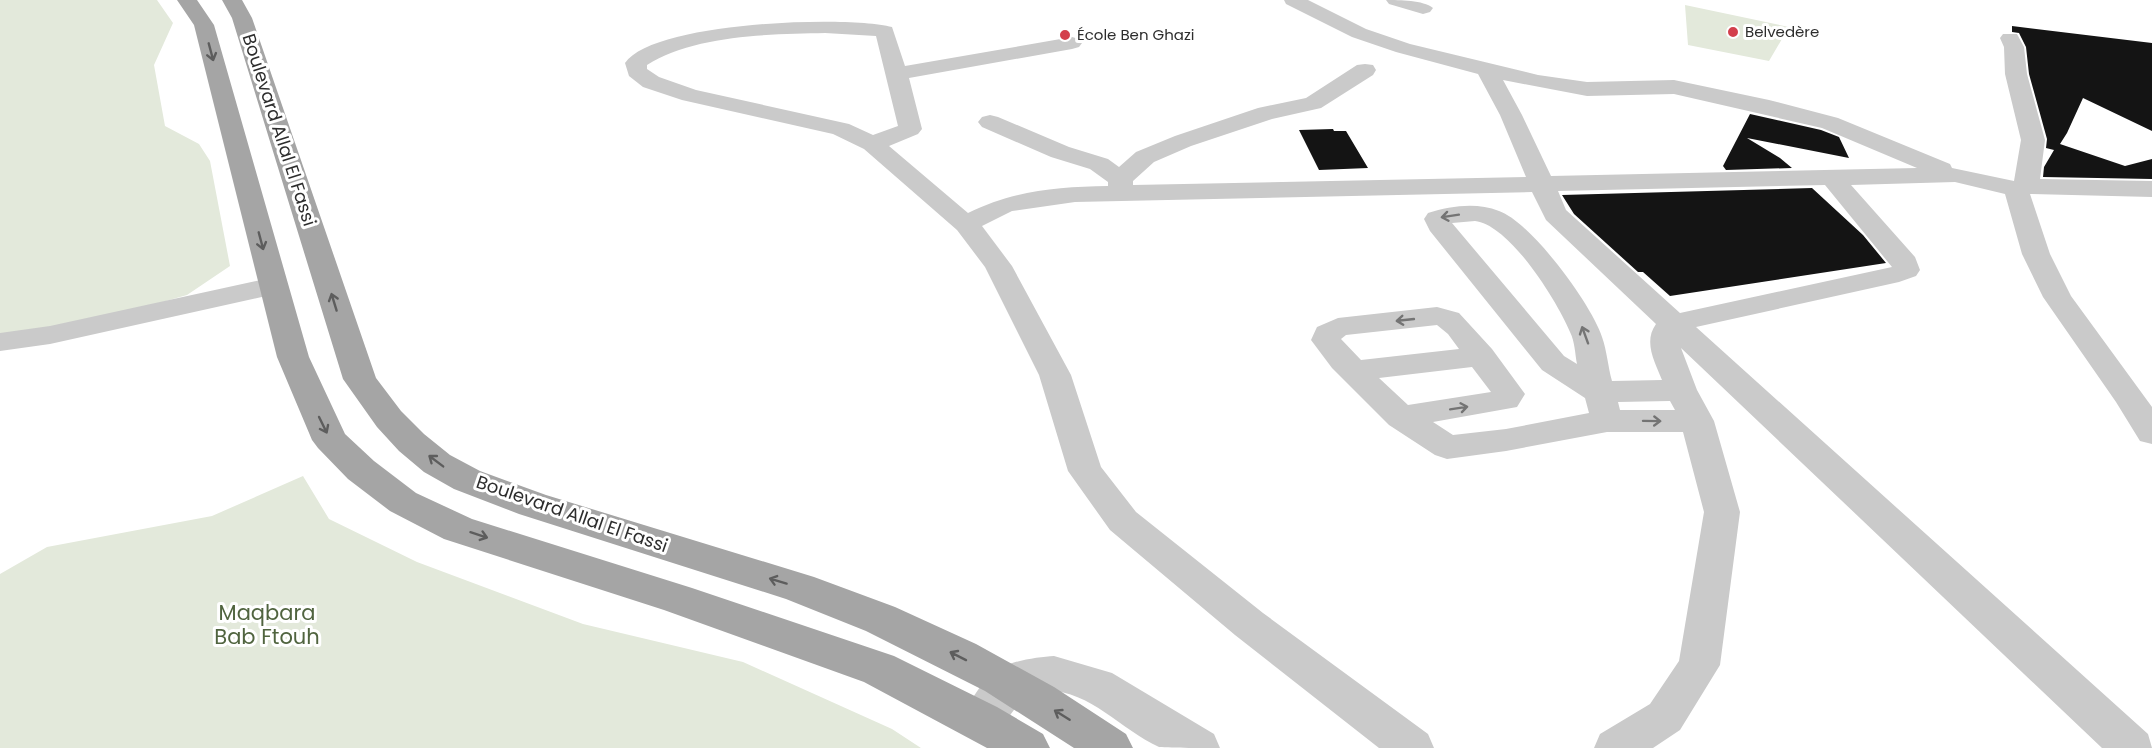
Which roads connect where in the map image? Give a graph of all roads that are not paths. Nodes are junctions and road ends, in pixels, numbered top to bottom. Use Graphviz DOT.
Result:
graph roads {
  1 [pos="187,0"];
  2 [pos="232,0"];
  3 [pos="1293,0"];
  4 [pos="1396,0"];
  5 [pos="1321,5"];
  6 [pos="1423,8"];
  7 [pos="2008,30"];
  8 [pos="1072,42"];
  9 [pos="1365,70"];
  10 [pos="1486,70"];
  11 [pos="897,74"];
  12 [pos="1772,84"];
  13 [pos="1769,107"];
  14 [pos="990,122"];
  15 [pos="872,144"];
  16 [pos="1954,175"];
  17 [pos="1832,178"];
  18 [pos="1544,185"];
  19 [pos="1121,186"];
  20 [pos="2021,188"];
  21 [pos="2152,189"];
  22 [pos="966,224"];
  23 [pos="274,286"];
  24 [pos="1674,323"];
  25 [pos="0,342"];
  26 [pos="1481,356"];
  27 [pos="1354,371"];
  28 [pos="1681,390"];
  29 [pos="2138,390"];
  30 [pos="1603,406"];
  31 [pos="1401,417"];
  32 [pos="1697,421"];
  33 [pos="2152,433"];
  34 [pos="1010,682"];
  35 [pos="981,721"];
  36 [pos="1027,748"];
  37 [pos="1110,748"];
  38 [pos="1198,748"];
  39 [pos="1412,748"];
  40 [pos="1616,748"];
  41 [pos="2132,748"];
  1 -- 23 [label="main road, one-way"];
  34 -- 2 [label="main road, Boulevard Allal El Fassi, one-way"];
  3 -- 5 [label="street"];
  4 -- 6 [label="street"];
  5 -- 10 [label="street"];
  7 -- 20 [label="street"];
  8 -- 11 [label="street"];
  9 -- 19 [label="street"];
  10 -- 13 [label="street"];
  10 -- 18 [label="street"];
  11 -- 15 [label="street"];
  11 -- 15 [label="street"];
  12 -- 13 [label="street"];
  13 -- 16 [label="street"];
  14 -- 19 [label="street"];
  15 -- 22 [label="street"];
  16 -- 17 [label="street"];
  16 -- 20 [label="street"];
  17 -- 18 [label="street"];
  17 -- 24 [label="street"];
  18 -- 19 [label="street"];
  18 -- 24 [label="street"];
  19 -- 22 [label="street"];
  20 -- 21 [label="street"];
  20 -- 29 [label="street"];
  22 -- 39 [label="street"];
  23 -- 25 [label="street"];
  23 -- 35 [label="main road, one-way"];
  24 -- 28 [label="street"];
  24 -- 41 [label="street"];
  26 -- 27 [label="street"];
  26 -- 27 [label="street, one-way"];
  31 -- 26 [label="street, one-way"];
  27 -- 31 [label="street"];
  28 -- 30 [label="street"];
  28 -- 32 [label="street"];
  29 -- 33 [label="street"];
  30 -- 30 [label="street, one-way"];
  30 -- 31 [label="street"];
  30 -- 32 [label="street, one-way"];
  32 -- 40 [label="street"];
  34 -- 35 [label="street"];
  37 -- 34 [label="main road, Boulevard Allal El Fassi, one-way"];
  34 -- 38 [label="street"];
  35 -- 36 [label="main road"];
}
